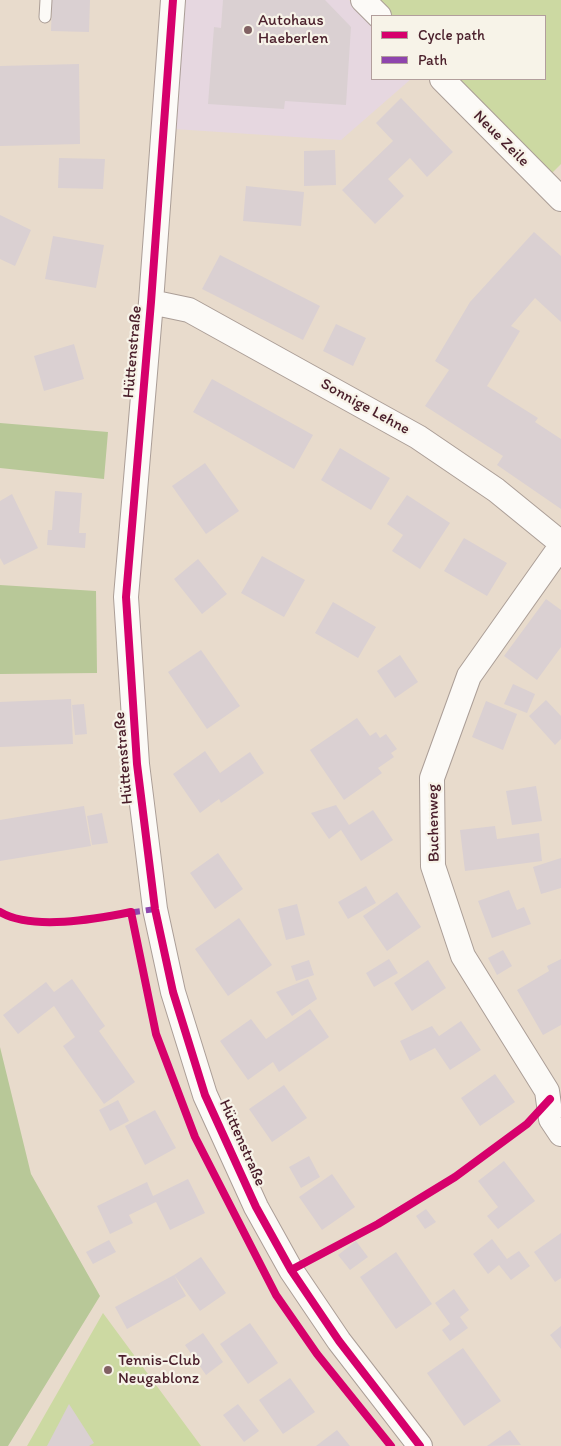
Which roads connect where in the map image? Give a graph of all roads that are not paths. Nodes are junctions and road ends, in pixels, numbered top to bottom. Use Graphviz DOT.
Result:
graph roads {
  1 [pos="46,0"];
  2 [pos="173,0"];
  3 [pos="363,0"];
  4 [pos="378,15"];
  5 [pos="45,17"];
  6 [pos="443,80"];
  7 [pos="561,199"];
  8 [pos="151,302"];
  9 [pos="561,545"];
  10 [pos="561,1134"];
  11 [pos="420,1446"];
  1 -- 5 [label="lane"];
  2 -- 8 [label="street, Hüttenstraße"];
  3 -- 4 [label="street"];
  6 -- 7 [label="street, Neue Zeile"];
  8 -- 9 [label="street, Sonnige Lehne"];
  8 -- 11 [label="street, Hüttenstraße"];
  9 -- 10 [label="street, Buchenweg"];
}
